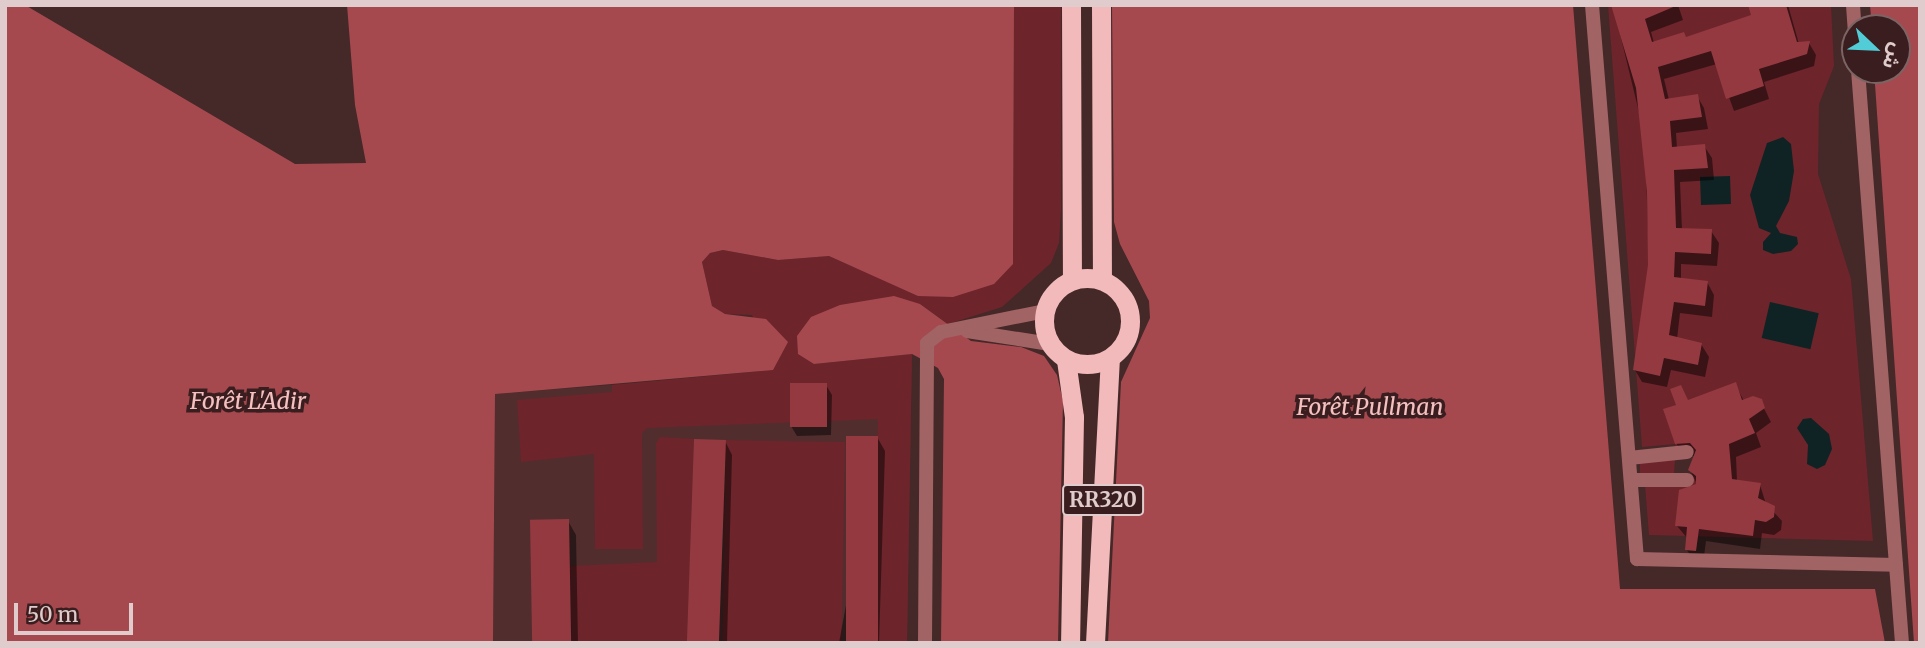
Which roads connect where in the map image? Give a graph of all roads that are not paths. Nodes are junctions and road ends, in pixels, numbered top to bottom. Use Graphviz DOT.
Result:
graph roads {
  1 [pos="1071,5"];
  2 [pos="1101,5"];
  3 [pos="1592,5"];
  4 [pos="1859,84"];
  5 [pos="1072,280"];
  6 [pos="1102,280"];
  7 [pos="1045,310"];
  8 [pos="958,330"];
  9 [pos="1050,344"];
  10 [pos="1110,358"];
  11 [pos="1066,359"];
  12 [pos="1629,458"];
  13 [pos="1631,480"];
  14 [pos="1896,565"];
  15 [pos="925,643"];
  16 [pos="1070,643"];
  17 [pos="1095,643"];
  18 [pos="1902,643"];
  1 -- 5 [label="highway"];
  2 -- 6 [label="highway"];
  3 -- 12 [label="street"];
  4 -- 14 [label="street"];
  5 -- 6 [label="highway"];
  5 -- 7 [label="highway"];
  6 -- 10 [label="highway, RR320"];
  7 -- 8 [label="street"];
  7 -- 9 [label="highway"];
  8 -- 9 [label="street"];
  8 -- 15 [label="street"];
  9 -- 11 [label="highway"];
  10 -- 11 [label="highway"];
  10 -- 17 [label="highway, RR320"];
  11 -- 16 [label="highway, RR320"];
  12 -- 13 [label="street"];
  12 -- 13 [label="street"];
  13 -- 14 [label="street"];
  14 -- 18 [label="street"];
}
